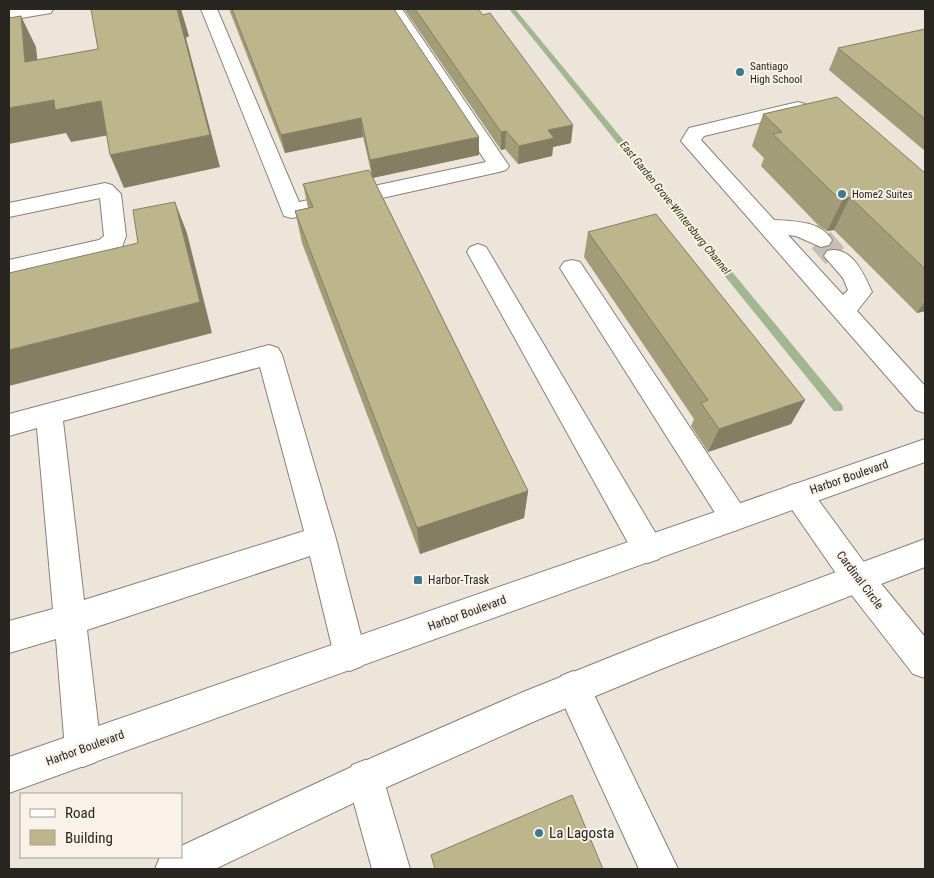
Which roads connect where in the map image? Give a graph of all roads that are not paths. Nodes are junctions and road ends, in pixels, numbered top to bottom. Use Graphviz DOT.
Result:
graph roads {
  1 [pos="45,9"];
  2 [pos="209,9"];
  3 [pos="394,9"];
  4 [pos="9,15"];
  5 [pos="818,110"];
  6 [pos="9,210"];
  7 [pos="769,227"];
  8 [pos="478,252"];
  9 [pos="9,268"];
  10 [pos="572,268"];
  11 [pos="843,311"];
  12 [pos="925,403"];
  13 [pos="49,414"];
  14 [pos="9,426"];
  15 [pos="925,450"];
  16 [pos="798,495"];
  17 [pos="734,518"];
  18 [pos="321,539"];
  19 [pos="648,549"];
  20 [pos="925,553"];
  21 [pos="858,579"];
  22 [pos="70,620"];
  23 [pos="9,637"];
  24 [pos="350,655"];
  25 [pos="925,662"];
  26 [pos="572,688"];
  27 [pos="83,749"];
  28 [pos="9,776"];
  29 [pos="365,778"];
  30 [pos="174,869"];
  31 [pos="391,869"];
  32 [pos="660,869"];
  1 -- 4 [label="main road"];
  2 -- 3 [label="main road"];
  5 -- 7 [label="main road"];
  6 -- 9 [label="main road"];
  7 -- 11 [label="main road"];
  7 -- 11 [label="main road"];
  8 -- 19 [label="main road"];
  10 -- 17 [label="main road"];
  11 -- 12 [label="main road"];
  13 -- 14 [label="main road"];
  13 -- 18 [label="main road"];
  13 -- 22 [label="main road"];
  15 -- 16 [label="main road, Harbor Boulevard"];
  16 -- 17 [label="main road, Harbor Boulevard"];
  16 -- 21 [label="main road, Cardinal Circle"];
  17 -- 19 [label="main road, Harbor Boulevard"];
  18 -- 22 [label="main road"];
  18 -- 24 [label="main road"];
  19 -- 24 [label="main road, Harbor Boulevard"];
  20 -- 21 [label="main road"];
  21 -- 25 [label="main road, Cardinal Circle"];
  21 -- 26 [label="main road"];
  22 -- 23 [label="main road"];
  22 -- 27 [label="main road"];
  24 -- 27 [label="main road, Harbor Boulevard"];
  26 -- 29 [label="main road"];
  26 -- 32 [label="main road"];
  27 -- 28 [label="main road, Harbor Boulevard"];
  29 -- 30 [label="main road"];
  29 -- 31 [label="main road"];
}
